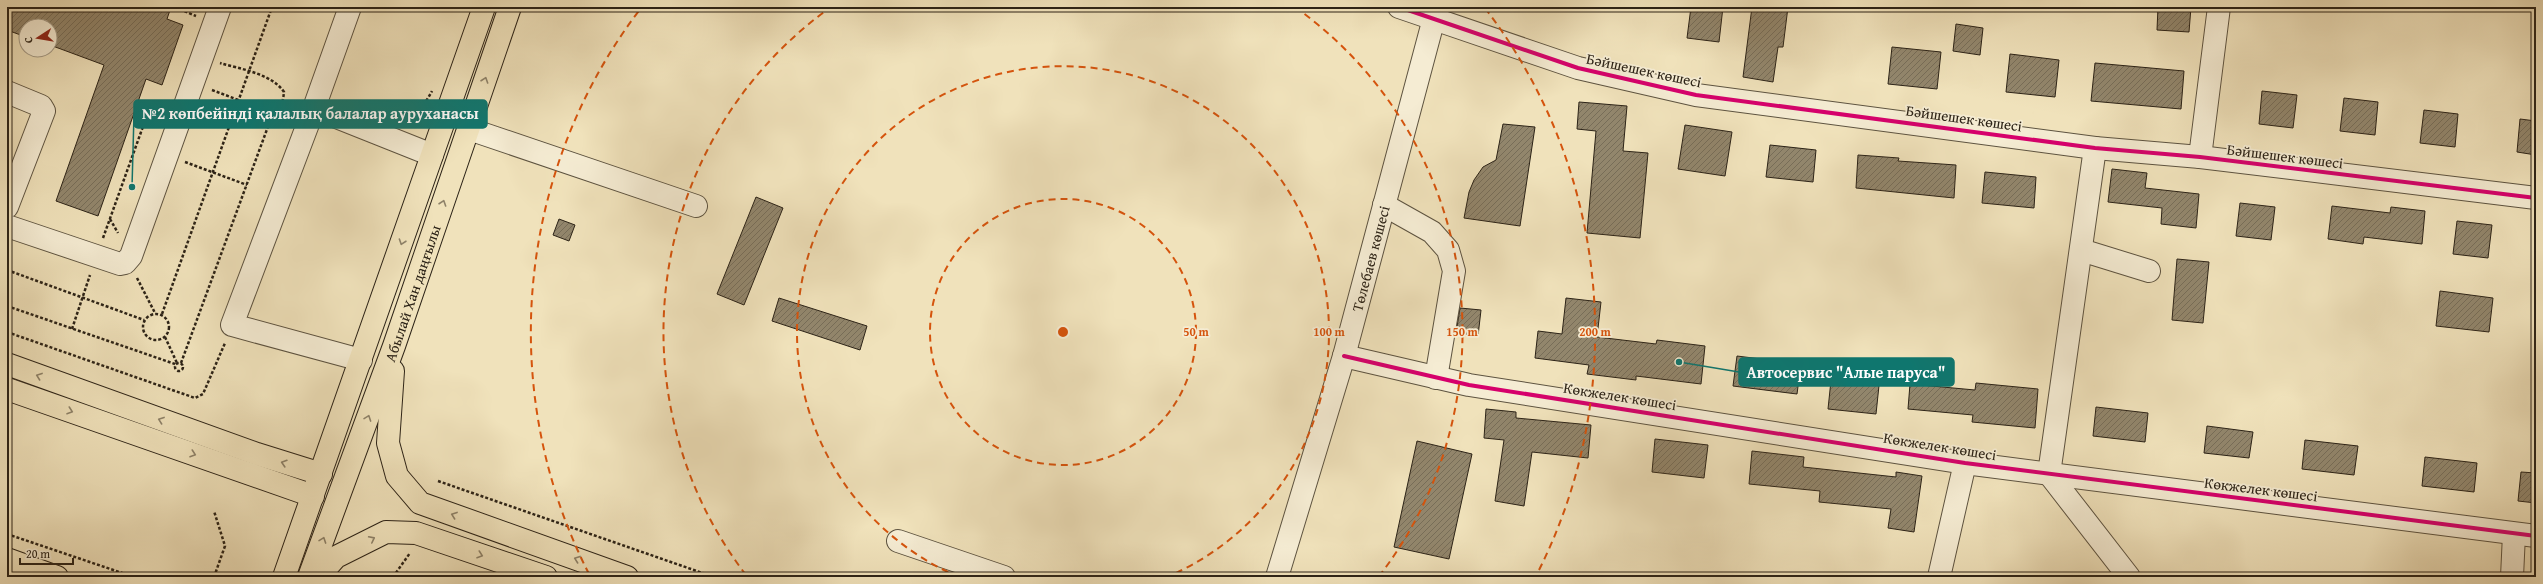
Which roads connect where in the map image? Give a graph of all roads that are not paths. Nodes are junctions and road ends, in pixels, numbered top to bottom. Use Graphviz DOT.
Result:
graph roads {
  1 [pos="220,7"];
  2 [pos="350,7"];
  3 [pos="484,7"];
  4 [pos="510,7"];
  5 [pos="1399,7"];
  6 [pos="2219,7"];
  7 [pos="1435,12"];
  8 [pos="7,92"];
  9 [pos="314,108"];
  10 [pos="469,129"];
  11 [pos="2095,148"];
  12 [pos="432,156"];
  13 [pos="2200,157"];
  14 [pos="2536,198"];
  15 [pos="1384,205"];
  16 [pos="696,206"];
  17 [pos="7,207"];
  18 [pos="7,226"];
  19 [pos="2081,250"];
  20 [pos="2149,271"];
  21 [pos="394,346"];
  22 [pos="1344,356"];
  23 [pos="361,360"];
  24 [pos="7,364"];
  25 [pos="1436,378"];
  26 [pos="7,389"];
  27 [pos="1965,463"];
  28 [pos="321,474"];
  29 [pos="2049,474"];
  30 [pos="313,496"];
  31 [pos="2514,534"];
  32 [pos="2536,536"];
  33 [pos="898,541"];
  34 [pos="7,560"];
  35 [pos="57,577"];
  36 [pos="284,577"];
  37 [pos="309,577"];
  38 [pos="318,577"];
  39 [pos="546,577"];
  40 [pos="627,577"];
  41 [pos="1004,577"];
  42 [pos="1277,577"];
  43 [pos="1940,577"];
  44 [pos="2129,577"];
  45 [pos="2512,577"];
  1 -- 18 [label="street"];
  2 -- 9 [label="street"];
  3 -- 12 [label="main road, Абылай Хан даңғылы"];
  10 -- 4 [label="main road, Абылай Хан даңғылы, one-way"];
  5 -- 7 [label="street, Бәйшешек көшесі"];
  6 -- 13 [label="street"];
  7 -- 11 [label="street, Бәйшешек көшесі"];
  7 -- 15 [label="street, Төлебаев көшесі"];
  8 -- 17 [label="street"];
  9 -- 12 [label="street"];
  9 -- 23 [label="street"];
  10 -- 16 [label="street"];
  21 -- 10 [label="main road, Абылай Хан даңғылы, one-way"];
  11 -- 13 [label="street, Бәйшешек көшесі"];
  11 -- 19 [label="street"];
  12 -- 23 [label="main road, Абылай Хан даңғылы, one-way"];
  13 -- 14 [label="street, Бәйшешек көшесі"];
  15 -- 22 [label="street, Төлебаев көшесі"];
  15 -- 25 [label="street"];
  19 -- 20 [label="street"];
  19 -- 29 [label="street"];
  37 -- 21 [label="main road, Абылай Хан даңғылы, one-way"];
  40 -- 21 [label="main road, one-way"];
  22 -- 25 [label="street, Көкжелек көшесі"];
  22 -- 42 [label="street, Төлебаев көшесі"];
  23 -- 28 [label="main road, Абылай Хан даңғылы"];
  28 -- 24 [label="main road, one-way"];
  25 -- 27 [label="street, Көкжелек көшесі"];
  26 -- 30 [label="main road, one-way"];
  27 -- 29 [label="street, Көкжелек көшесі"];
  27 -- 43 [label="street"];
  28 -- 30 [label="main road, Абылай Хан даңғылы"];
  29 -- 31 [label="street, Көкжелек көшесі"];
  29 -- 44 [label="street"];
  30 -- 36 [label="main road, Абылай Хан даңғылы"];
  31 -- 32 [label="street, Көкжелек көшесі"];
  31 -- 45 [label="street"];
  33 -- 41 [label="street"];
  34 -- 35 [label="main road"];
  38 -- 39 [label="main road, one-way"];
}
